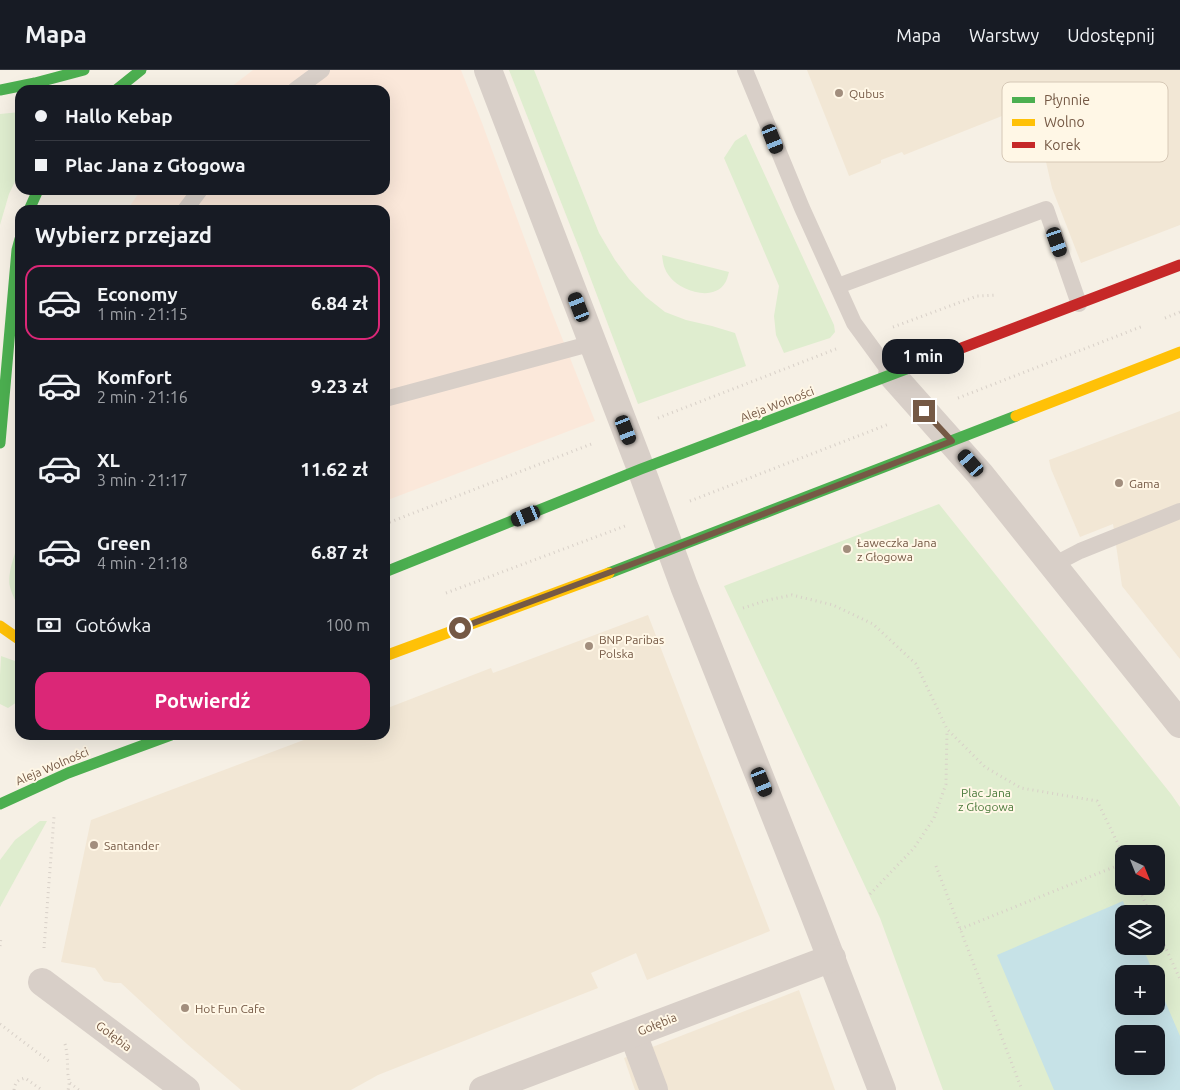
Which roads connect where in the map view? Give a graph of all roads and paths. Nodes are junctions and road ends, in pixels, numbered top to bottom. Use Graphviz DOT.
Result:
graph roads {
  1 [pos="84,70"];
  2 [pos="141,70"];
  3 [pos="322,70"];
  4 [pos="488,70"];
  5 [pos="745,70"];
  6 [pos="25,85"];
  7 [pos="122,85"];
  8 [pos="302,85"];
  9 [pos="15,87"];
  10 [pos="0,90"];
  11 [pos="1180,265"];
  12 [pos="15,272"];
  13 [pos="838,286"];
  14 [pos="996,295"];
  15 [pos="1080,304"];
  16 [pos="1180,312"];
  17 [pos="1162,319"];
  18 [pos="1143,326"];
  19 [pos="865,338"];
  20 [pos="593,343"];
  21 [pos="1180,352"];
  22 [pos="892,375"];
  23 [pos="15,378"];
  24 [pos="390,398"];
  25 [pos="924,411"];
  26 [pos="2,418"];
  27 [pos="626,430"];
  28 [pos="952,441"];
  29 [pos="0,443"];
  30 [pos="642,469"];
  31 [pos="1180,511"];
  32 [pos="657,514"];
  33 [pos="390,522"];
  34 [pos="670,550"];
  35 [pos="1053,564"];
  36 [pos="390,570"];
  37 [pos="440,596"];
  38 [pos="743,608"];
  39 [pos="0,626"];
  40 [pos="15,636"];
  41 [pos="390,654"];
  42 [pos="1180,724"];
  43 [pos="947,729"];
  44 [pos="157,740"];
  45 [pos="0,804"];
  46 [pos="1119,845"];
  47 [pos="936,866"];
  48 [pos="1115,867"];
  49 [pos="870,894"];
  50 [pos="960,929"];
  51 [pos="1,937"];
  52 [pos="0,946"];
  53 [pos="1165,946"];
  54 [pos="832,958"];
  55 [pos="1180,979"];
  56 [pos="42,982"];
  57 [pos="0,1024"];
  58 [pos="633,1034"];
  59 [pos="50,1062"];
  60 [pos="68,1074"];
  61 [pos="70,1083"];
  62 [pos="14,1090"];
  63 [pos="42,1090"];
  64 [pos="68,1090"];
  65 [pos="79,1090"];
  66 [pos="186,1090"];
  67 [pos="483,1090"];
  68 [pos="654,1090"];
  69 [pos="882,1090"];
  70 [pos="1022,1090"];
  1 -- 6 [label="street"];
  2 -- 7 [label="street"];
  3 -- 8 [label="lane"];
  4 -- 20 [label="street"];
  5 -- 13 [label="lane"];
  9 -- 10 [label="street"];
  11 -- 15 [label="street, Aleja Wolności"];
  12 -- 26 [label="street"];
  13 -- 15 [label="lane"];
  13 -- 19 [label="lane"];
  14 -- 19 [label="path"];
  15 -- 22 [label="street, Aleja Wolności"];
  16 -- 17 [label="path"];
  18 -- 25 [label="path"];
  19 -- 22 [label="lane"];
  19 -- 27 [label="path"];
  20 -- 24 [label="lane"];
  20 -- 27 [label="street"];
  21 -- 28 [label="street"];
  22 -- 25 [label="street"];
  22 -- 30 [label="street, Aleja Wolności"];
  23 -- 26 [label="lane"];
  25 -- 28 [label="street"];
  25 -- 32 [label="path"];
  26 -- 29 [label="street"];
  27 -- 30 [label="street"];
  27 -- 33 [label="path"];
  28 -- 34 [label="street"];
  28 -- 35 [label="street"];
  30 -- 32 [label="street"];
  30 -- 36 [label="street, Aleja Wolności"];
  31 -- 35 [label="lane"];
  32 -- 34 [label="street"];
  32 -- 37 [label="path"];
  34 -- 41 [label="street"];
  34 -- 54 [label="street"];
  35 -- 42 [label="street"];
  38 -- 43 [label="path"];
  39 -- 40 [label="street"];
  43 -- 46 [label="path"];
  43 -- 49 [label="path"];
  44 -- 45 [label="street, Aleja Wolności"];
  47 -- 50 [label="path"];
  48 -- 50 [label="path"];
  50 -- 70 [label="path"];
  51 -- 52 [label="path"];
  53 -- 55 [label="path"];
  54 -- 58 [label="street, Gołębia"];
  54 -- 69 [label="street"];
  56 -- 66 [label="street, Gołębia"];
  57 -- 59 [label="path"];
  58 -- 67 [label="street, Gołębia"];
  58 -- 68 [label="street"];
  60 -- 61 [label="path"];
  61 -- 64 [label="path"];
  61 -- 65 [label="path"];
  62 -- 63 [label="path"];
}
